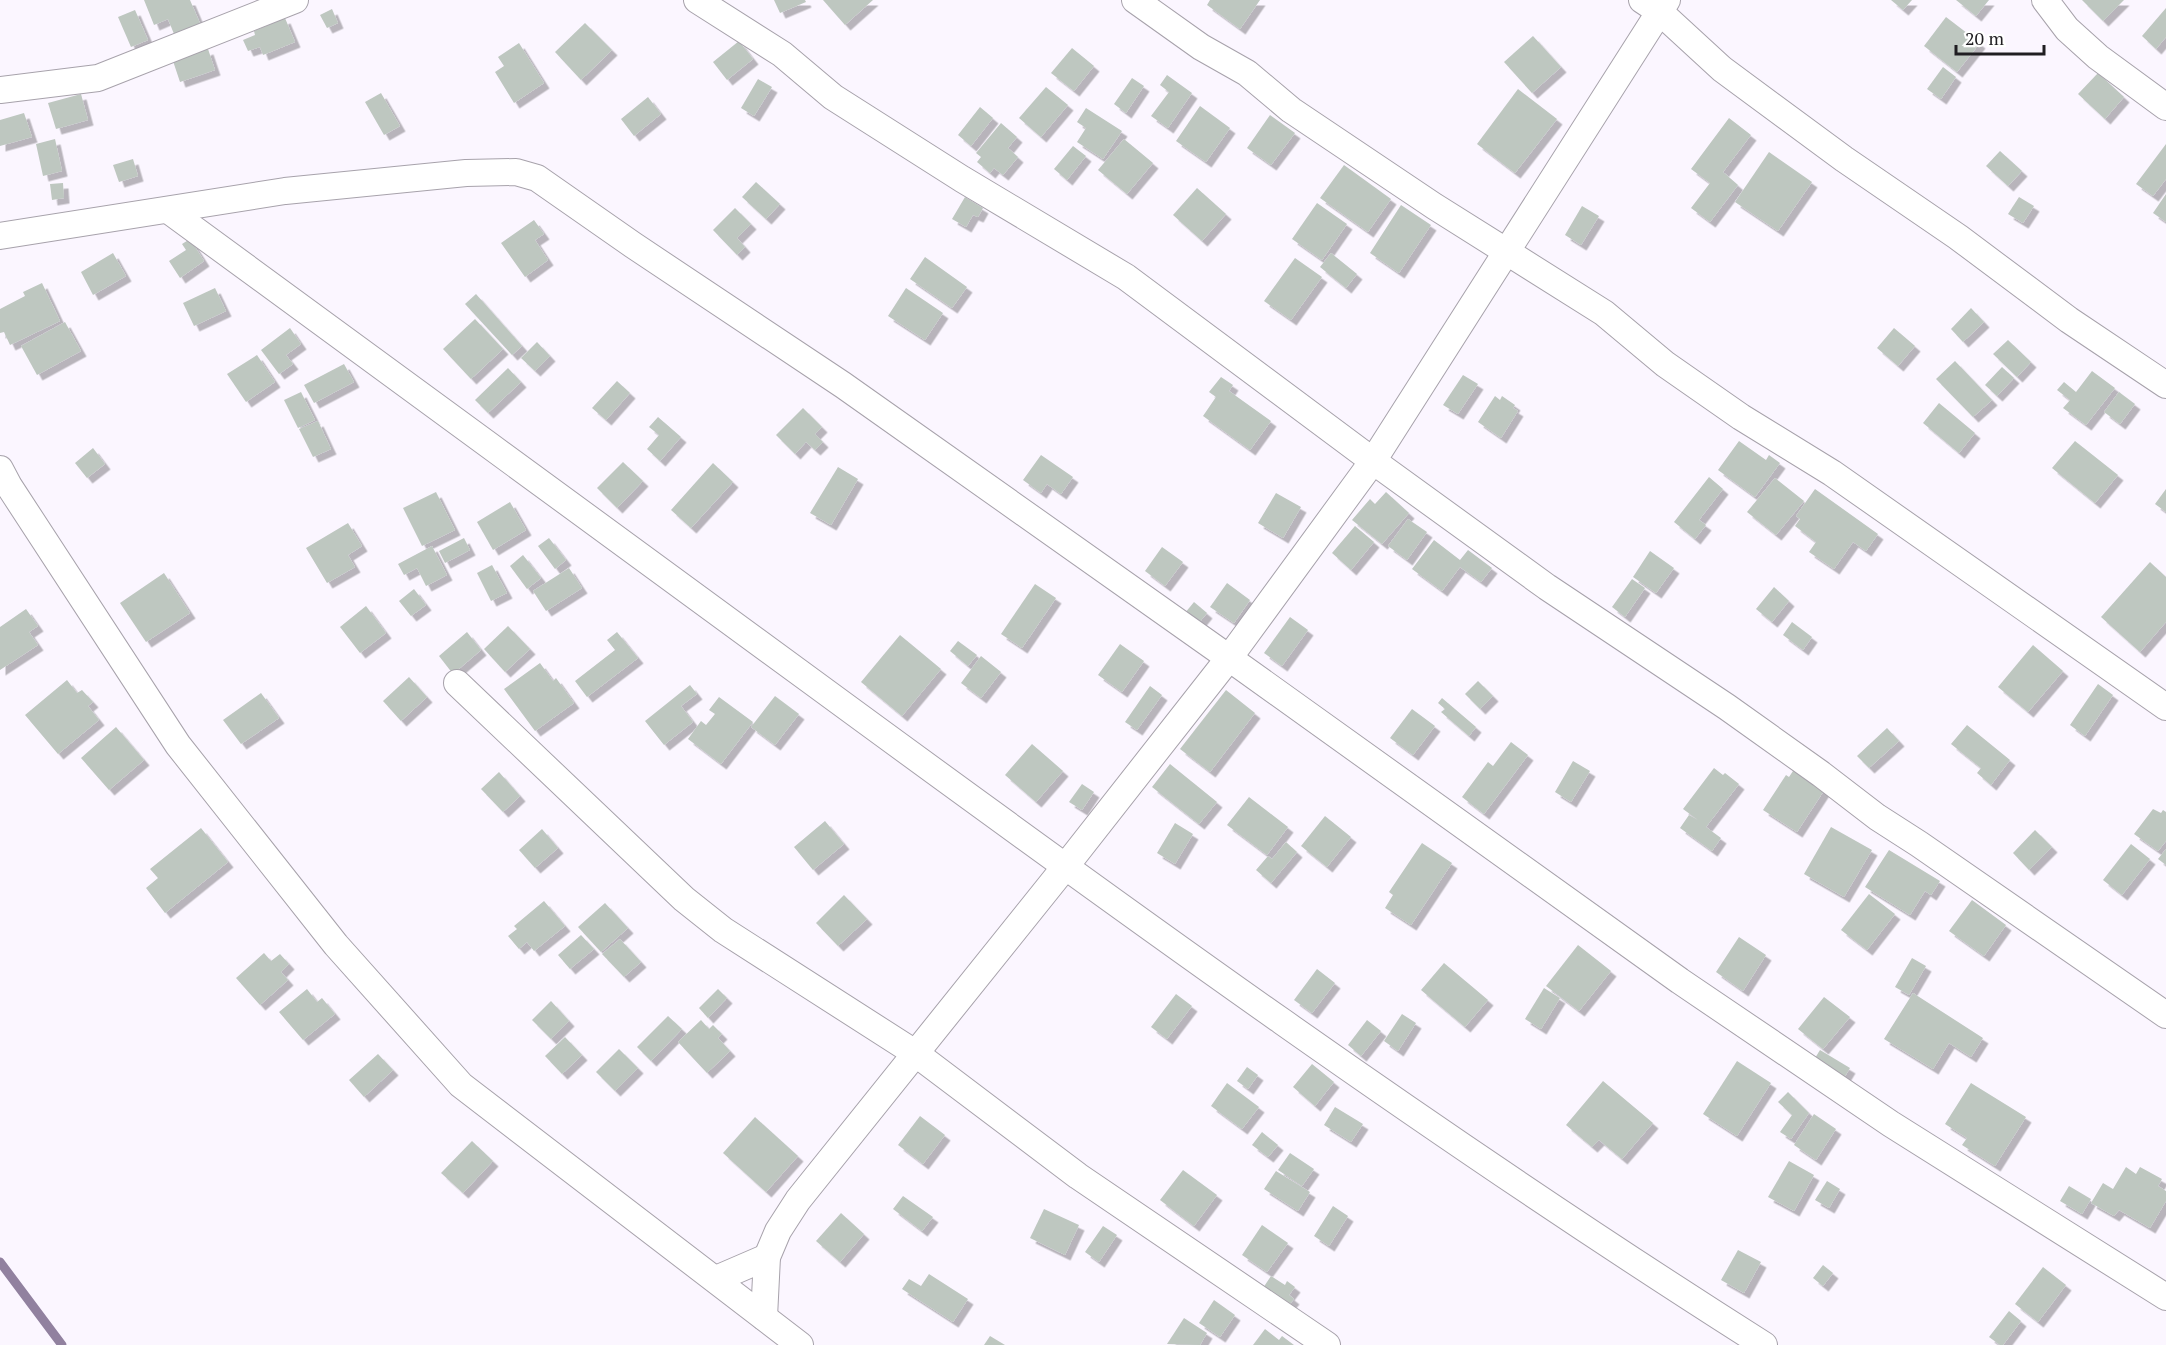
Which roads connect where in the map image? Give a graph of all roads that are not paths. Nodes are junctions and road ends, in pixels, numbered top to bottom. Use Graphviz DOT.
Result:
graph roads {
  1 [pos="295,0"];
  2 [pos="697,0"];
  3 [pos="1135,0"];
  4 [pos="2045,0"];
  5 [pos="1656,4"];
  6 [pos="0,90"];
  7 [pos="2166,107"];
  8 [pos="168,210"];
  9 [pos="0,236"];
  10 [pos="1508,251"];
  11 [pos="2166,385"];
  12 [pos="1373,461"];
  13 [pos="0,469"];
  14 [pos="1229,658"];
  15 [pos="457,683"];
  16 [pos="2166,707"];
  17 [pos="1065,867"];
  18 [pos="2166,1015"];
  19 [pos="915,1053"];
  20 [pos="767,1257"];
  21 [pos="716,1280"];
  22 [pos="2166,1297"];
  23 [pos="764,1317"];
  24 [pos="800,1345"];
  25 [pos="1327,1345"];
  26 [pos="1764,1345"];
  1 -- 6 [label="street"];
  2 -- 12 [label="street"];
  3 -- 10 [label="street"];
  4 -- 7 [label="street"];
  5 -- 10 [label="street"];
  5 -- 11 [label="street"];
  8 -- 9 [label="street"];
  8 -- 14 [label="street"];
  8 -- 17 [label="street"];
  10 -- 12 [label="street"];
  10 -- 16 [label="street"];
  12 -- 14 [label="street"];
  12 -- 18 [label="street"];
  13 -- 21 [label="street"];
  14 -- 17 [label="street"];
  14 -- 22 [label="street"];
  15 -- 19 [label="street"];
  17 -- 19 [label="street"];
  17 -- 26 [label="street"];
  19 -- 20 [label="street"];
  19 -- 25 [label="street"];
  20 -- 21 [label="street"];
  20 -- 23 [label="street"];
  21 -- 23 [label="street"];
  23 -- 24 [label="street"];
}
